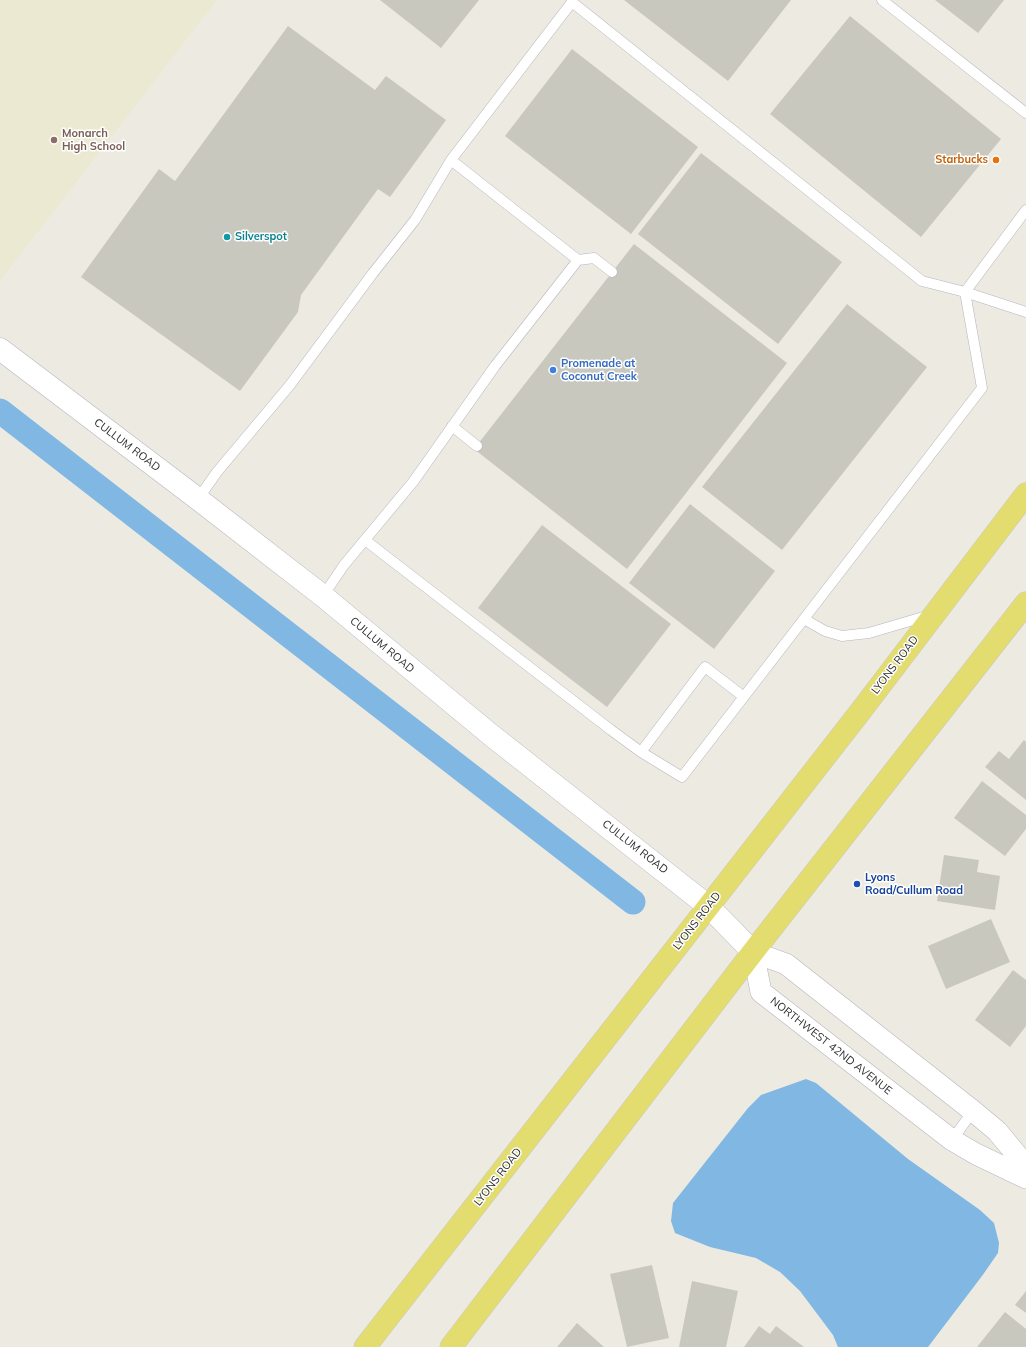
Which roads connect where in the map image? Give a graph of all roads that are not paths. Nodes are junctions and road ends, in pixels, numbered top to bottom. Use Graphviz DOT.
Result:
graph roads {
  1 [pos="882,0"];
  2 [pos="572,1"];
  3 [pos="1026,112"];
  4 [pos="451,160"];
  5 [pos="1026,210"];
  6 [pos="578,260"];
  7 [pos="612,272"];
  8 [pos="965,292"];
  9 [pos="1026,312"];
  10 [pos="0,349"];
  11 [pos="452,426"];
  12 [pos="476,446"];
  13 [pos="1026,494"];
  14 [pos="198,499"];
  15 [pos="365,540"];
  16 [pos="323,596"];
  17 [pos="1026,603"];
  18 [pos="934,614"];
  19 [pos="804,619"];
  20 [pos="744,697"];
  21 [pos="641,752"];
  22 [pos="708,906"];
  23 [pos="753,952"];
  24 [pos="973,1110"];
  25 [pos="952,1140"];
  26 [pos="1026,1166"];
  27 [pos="1026,1178"];
  28 [pos="365,1347"];
  29 [pos="451,1347"];
  1 -- 3 [label="lane"];
  2 -- 4 [label="lane"];
  2 -- 8 [label="lane"];
  4 -- 6 [label="lane"];
  4 -- 14 [label="lane"];
  5 -- 8 [label="lane"];
  6 -- 7 [label="lane"];
  6 -- 11 [label="lane"];
  8 -- 9 [label="lane"];
  8 -- 19 [label="lane"];
  10 -- 14 [label="street, CULLUM ROAD"];
  11 -- 12 [label="lane"];
  11 -- 15 [label="lane"];
  13 -- 18 [label="main road, LYONS ROAD"];
  14 -- 16 [label="street, CULLUM ROAD"];
  15 -- 16 [label="lane"];
  15 -- 21 [label="lane"];
  16 -- 22 [label="street, CULLUM ROAD"];
  17 -- 23 [label="main road"];
  18 -- 19 [label="lane"];
  18 -- 22 [label="main road, LYONS ROAD"];
  19 -- 20 [label="lane"];
  20 -- 21 [label="lane"];
  20 -- 21 [label="lane"];
  22 -- 23 [label="street, CULLUM ROAD"];
  22 -- 28 [label="main road, LYONS ROAD"];
  23 -- 24 [label="street"];
  23 -- 25 [label="street, NORTHWEST 42ND AVENUE"];
  23 -- 29 [label="main road"];
  24 -- 25 [label="lane"];
  24 -- 26 [label="street"];
  25 -- 27 [label="street, NORTHWEST 42ND AVENUE"];
}
